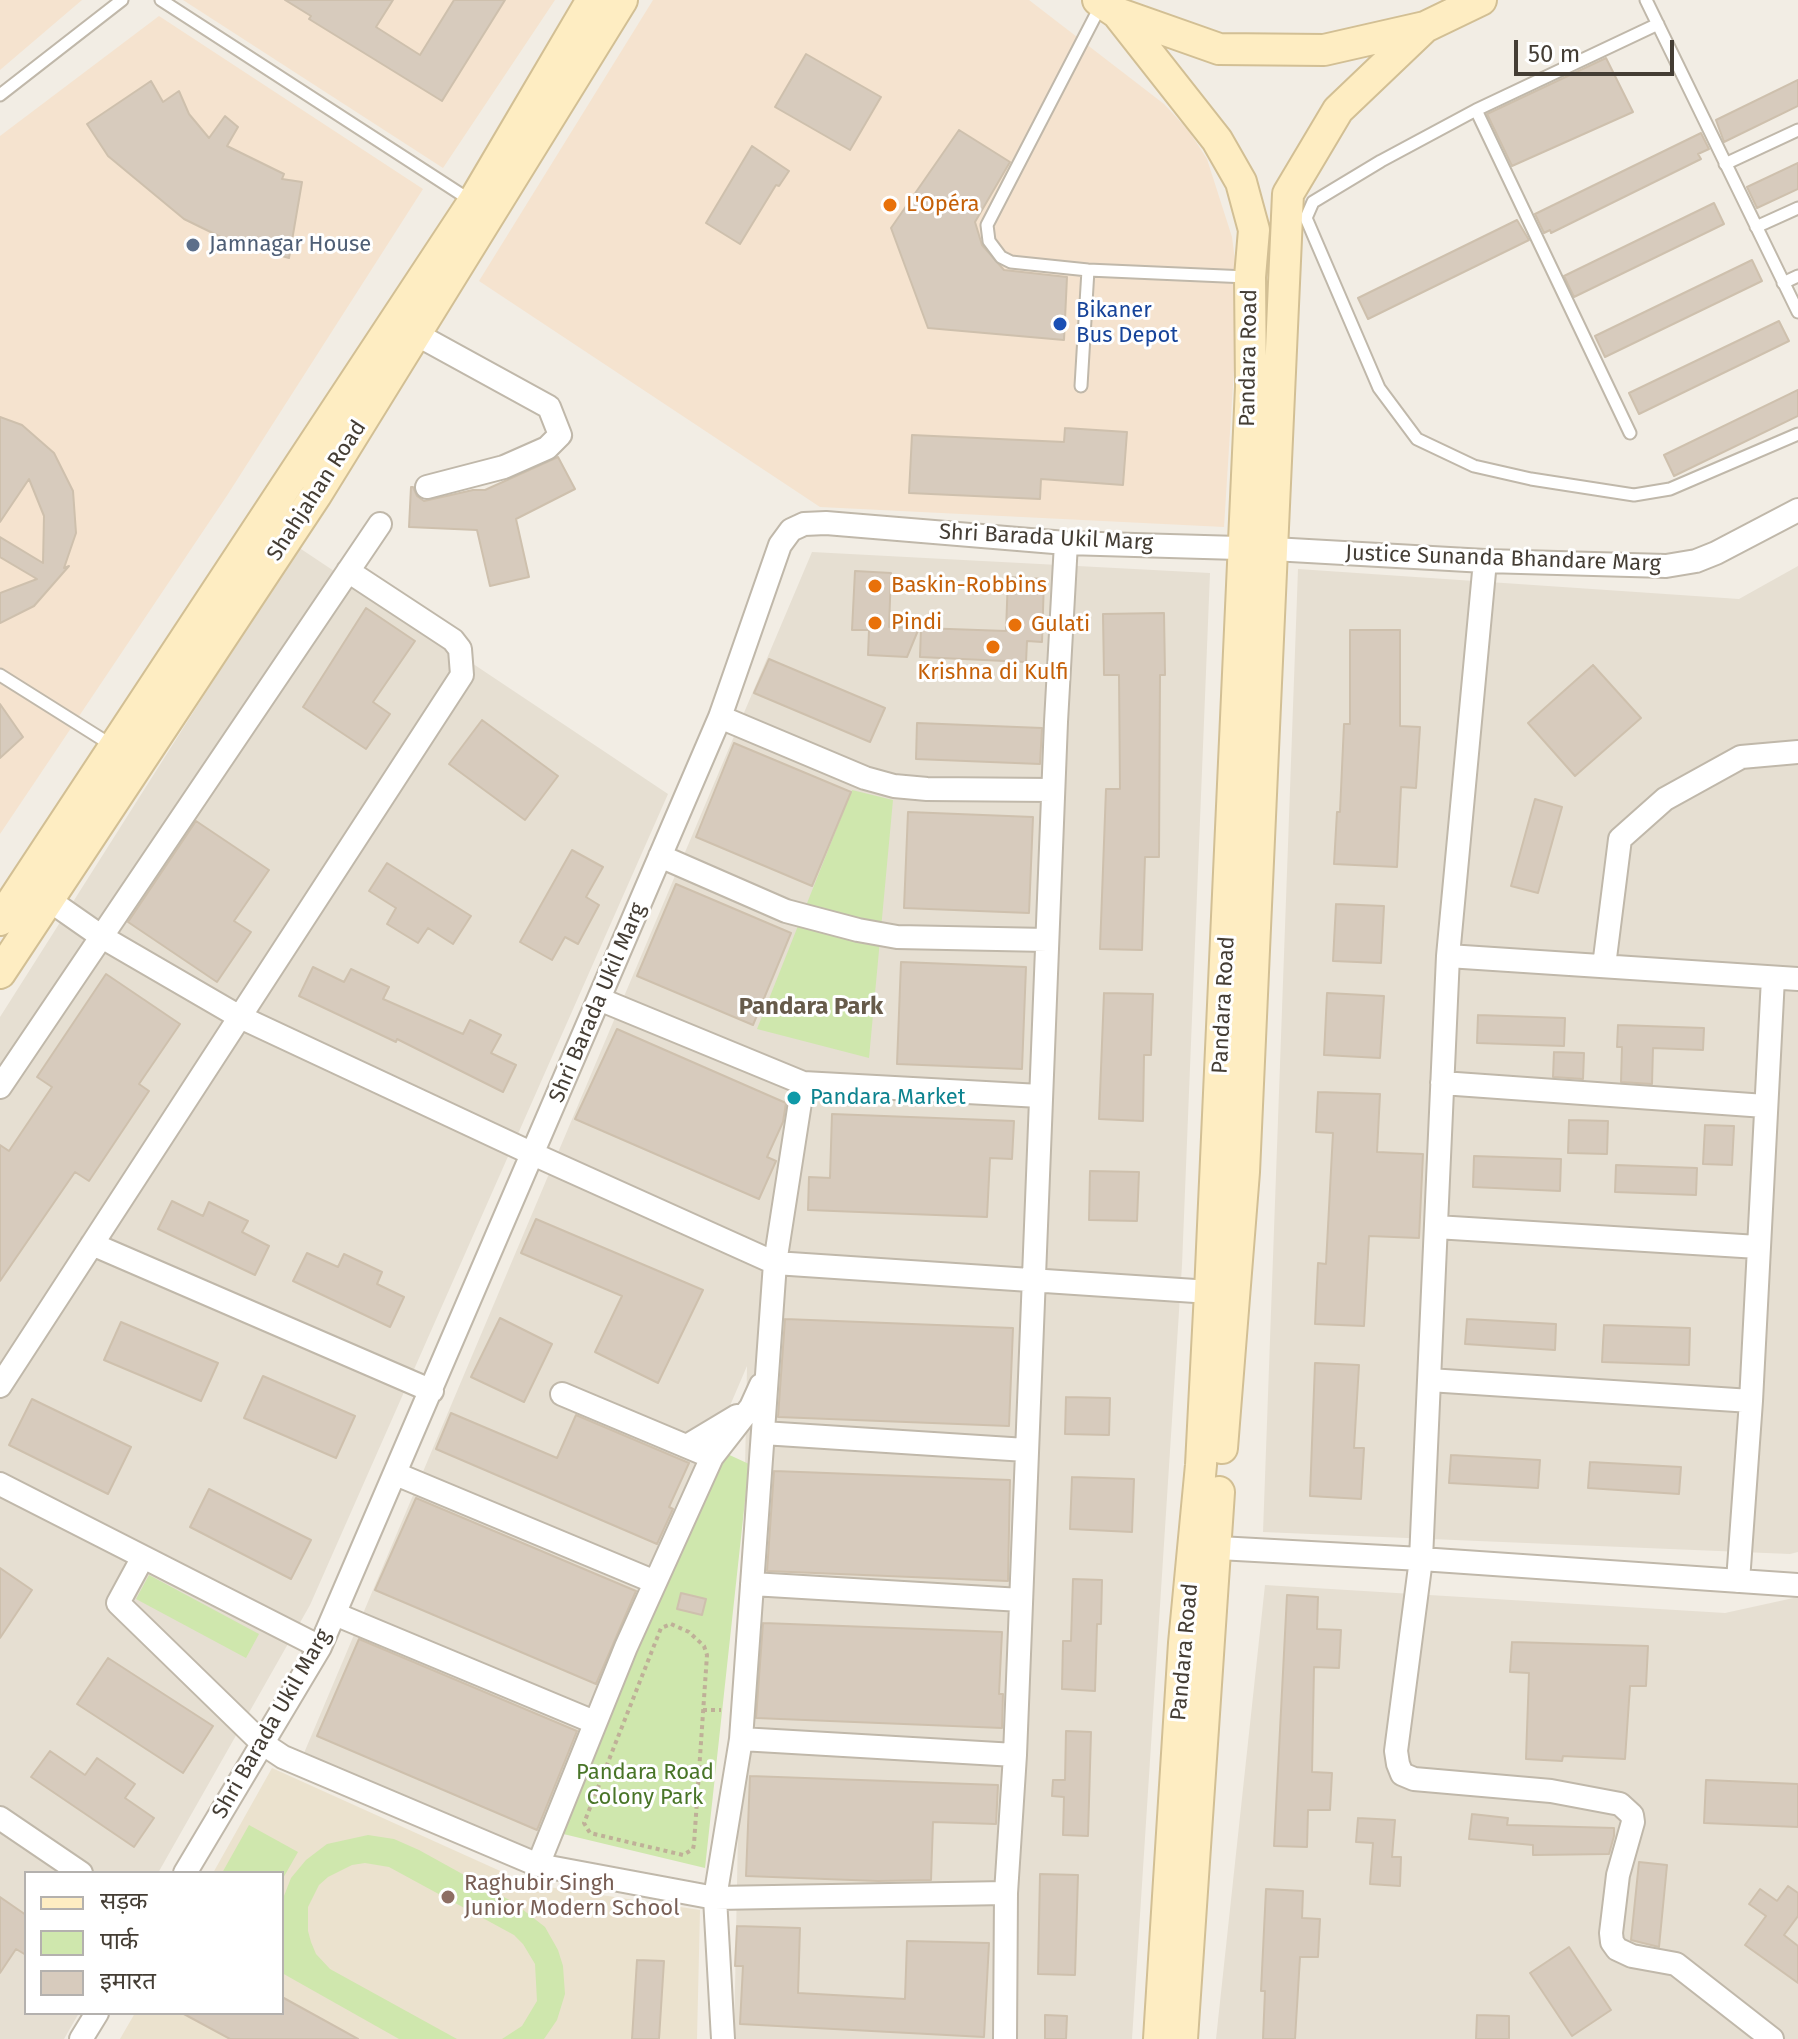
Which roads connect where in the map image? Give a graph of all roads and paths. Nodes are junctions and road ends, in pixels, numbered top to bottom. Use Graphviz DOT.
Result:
graph roads {
  1 [pos="122,0"];
  2 [pos="161,0"];
  3 [pos="592,0"];
  4 [pos="622,0"];
  5 [pos="1481,0"];
  6 [pos="1646,0"];
  7 [pos="1106,5"];
  8 [pos="1658,24"];
  9 [pos="1425,27"];
  10 [pos="0,95"];
  11 [pos="1476,110"];
  12 [pos="1798,130"];
  13 [pos="1725,164"];
  14 [pos="473,202"];
  15 [pos="1798,208"];
  16 [pos="1756,227"];
  17 [pos="1088,270"];
  18 [pos="1798,276"];
  19 [pos="1250,277"];
  20 [pos="1783,283"];
  21 [pos="1798,312"];
  22 [pos="416,334"];
  23 [pos="1081,386"];
  24 [pos="1630,433"];
  25 [pos="1798,434"];
  26 [pos="427,487"];
  27 [pos="1798,510"];
  28 [pos="380,524"];
  29 [pos="1066,543"];
  30 [pos="1258,548"];
  31 [pos="1485,561"];
  32 [pos="348,571"];
  33 [pos="0,675"];
  34 [pos="720,717"];
  35 [pos="114,747"];
  36 [pos="1798,752"];
  37 [pos="1053,790"];
  38 [pos="660,856"];
  39 [pos="49,900"];
  40 [pos="1,915"];
  41 [pos="102,937"];
  42 [pos="1047,940"];
  43 [pos="1448,956"];
  44 [pos="1604,966"];
  45 [pos="0,973"];
  46 [pos="1791,981"];
  47 [pos="599,999"];
  48 [pos="238,1016"];
  49 [pos="803,1083"];
  50 [pos="1442,1083"];
  51 [pos="0,1087"];
  52 [pos="1040,1096"];
  53 [pos="1765,1106"];
  54 [pos="533,1154"];
  55 [pos="1436,1227"];
  56 [pos="92,1244"];
  57 [pos="1758,1247"];
  58 [pos="775,1263"];
  59 [pos="1033,1282"];
  60 [pos="1210,1292"];
  61 [pos="767,1370"];
  62 [pos="1429,1380"];
  63 [pos="0,1386"];
  64 [pos="432,1391"];
  65 [pos="562,1394"];
  66 [pos="1751,1401"];
  67 [pos="751,1407"];
  68 [pos="763,1433"];
  69 [pos="687,1446"];
  70 [pos="1026,1450"];
  71 [pos="712,1457"];
  72 [pos="396,1474"];
  73 [pos="0,1484"];
  74 [pos="1204,1547"];
  75 [pos="143,1557"];
  76 [pos="1421,1559"];
  77 [pos="1738,1581"];
  78 [pos="655,1582"];
  79 [pos="752,1584"];
  80 [pos="1798,1585"];
  81 [pos="1021,1600"];
  82 [pos="335,1614"];
  83 [pos="704,1646"];
  84 [pos="320,1647"];
  85 [pos="594,1722"];
  86 [pos="741,1739"];
  87 [pos="262,1743"];
  88 [pos="1015,1755"];
  89 [pos="0,1818"];
  90 [pos="538,1865"];
  91 [pos="78,1871"];
  92 [pos="186,1871"];
  93 [pos="1006,1893"];
  94 [pos="715,1898"];
  95 [pos="96,2015"];
  96 [pos="81,2039"];
  97 [pos="723,2039"];
  98 [pos="1005,2039"];
  99 [pos="1159,2039"];
  100 [pos="1182,2039"];
  101 [pos="1772,2039"];
  1 -- 10 [label="lane"];
  2 -- 14 [label="lane"];
  3 -- 14 [label="main road, Shahjahan Road"];
  4 -- 22 [label="main road, Shahjahan Road"];
  5 -- 9 [label="main road"];
  6 -- 8 [label="lane"];
  7 -- 9 [label="main road"];
  7 -- 17 [label="lane"];
  7 -- 19 [label="main road, Pandara Road"];
  8 -- 11 [label="lane"];
  8 -- 13 [label="lane"];
  9 -- 30 [label="main road, Pandara Road"];
  11 -- 24 [label="lane"];
  11 -- 25 [label="lane"];
  12 -- 13 [label="lane"];
  13 -- 16 [label="lane"];
  14 -- 35 [label="main road, Shahjahan Road"];
  15 -- 16 [label="lane"];
  16 -- 20 [label="lane"];
  17 -- 19 [label="lane"];
  17 -- 23 [label="lane"];
  18 -- 20 [label="lane"];
  19 -- 30 [label="main road, Pandara Road"];
  20 -- 21 [label="lane"];
  22 -- 26 [label="street"];
  22 -- 39 [label="main road, Shahjahan Road"];
  27 -- 31 [label="street, Justice Sunanda Bhandare Marg"];
  28 -- 32 [label="street"];
  29 -- 30 [label="street, Shri Barada Ukil Marg"];
  29 -- 34 [label="street, Shri Barada Ukil Marg"];
  29 -- 37 [label="street"];
  30 -- 31 [label="street, Justice Sunanda Bhandare Marg"];
  30 -- 60 [label="main road, Pandara Road"];
  30 -- 74 [label="main road, Pandara Road"];
  31 -- 43 [label="street"];
  32 -- 41 [label="street"];
  32 -- 48 [label="street"];
  33 -- 35 [label="lane"];
  34 -- 37 [label="street"];
  34 -- 38 [label="street, Shri Barada Ukil Marg"];
  35 -- 40 [label="main road, Shahjahan Road"];
  36 -- 44 [label="street"];
  37 -- 42 [label="street"];
  38 -- 42 [label="street"];
  38 -- 47 [label="street, Shri Barada Ukil Marg"];
  39 -- 41 [label="street"];
  39 -- 45 [label="main road, Shahjahan Road"];
  41 -- 48 [label="street"];
  41 -- 51 [label="street"];
  42 -- 52 [label="street"];
  43 -- 44 [label="street"];
  43 -- 50 [label="street"];
  44 -- 46 [label="street"];
  46 -- 53 [label="street"];
  47 -- 49 [label="street"];
  47 -- 54 [label="street, Shri Barada Ukil Marg"];
  48 -- 54 [label="street"];
  48 -- 56 [label="street"];
  49 -- 52 [label="street"];
  49 -- 58 [label="street"];
  50 -- 53 [label="street"];
  50 -- 55 [label="street"];
  52 -- 59 [label="street"];
  53 -- 57 [label="street"];
  54 -- 58 [label="street"];
  54 -- 64 [label="street, Shri Barada Ukil Marg"];
  55 -- 57 [label="street"];
  55 -- 62 [label="street"];
  56 -- 63 [label="street"];
  56 -- 64 [label="street"];
  57 -- 66 [label="street"];
  58 -- 59 [label="street"];
  58 -- 61 [label="street"];
  59 -- 60 [label="street"];
  59 -- 70 [label="street"];
  60 -- 74 [label="main road, Pandara Road"];
  61 -- 67 [label="street"];
  61 -- 68 [label="street"];
  62 -- 66 [label="street"];
  62 -- 76 [label="street"];
  64 -- 72 [label="street, Shri Barada Ukil Marg"];
  65 -- 69 [label="street"];
  66 -- 77 [label="street"];
  67 -- 69 [label="street"];
  67 -- 71 [label="street"];
  68 -- 70 [label="street"];
  68 -- 79 [label="street"];
  69 -- 71 [label="street"];
  70 -- 81 [label="street"];
  71 -- 78 [label="street"];
  72 -- 78 [label="street"];
  72 -- 82 [label="street, Shri Barada Ukil Marg"];
  73 -- 75 [label="street"];
  74 -- 76 [label="street"];
  74 -- 99 [label="main road, Pandara Road"];
  74 -- 100 [label="main road, Pandara Road"];
  75 -- 84 [label="street"];
  75 -- 87 [label="street"];
  76 -- 77 [label="street"];
  76 -- 101 [label="street"];
  77 -- 80 [label="street"];
  78 -- 85 [label="street"];
  79 -- 81 [label="street"];
  79 -- 86 [label="street"];
  81 -- 88 [label="street"];
  82 -- 84 [label="street, Shri Barada Ukil Marg"];
  82 -- 85 [label="street"];
  83 -- 83 [label="path"];
  84 -- 87 [label="street, Shri Barada Ukil Marg"];
  85 -- 90 [label="street"];
  86 -- 88 [label="street"];
  86 -- 94 [label="street"];
  87 -- 90 [label="street"];
  87 -- 92 [label="street, Shri Barada Ukil Marg"];
  88 -- 93 [label="street"];
  89 -- 91 [label="street"];
  90 -- 94 [label="street"];
  93 -- 94 [label="street"];
  93 -- 98 [label="street"];
  94 -- 97 [label="street"];
  95 -- 96 [label="street"];
}
